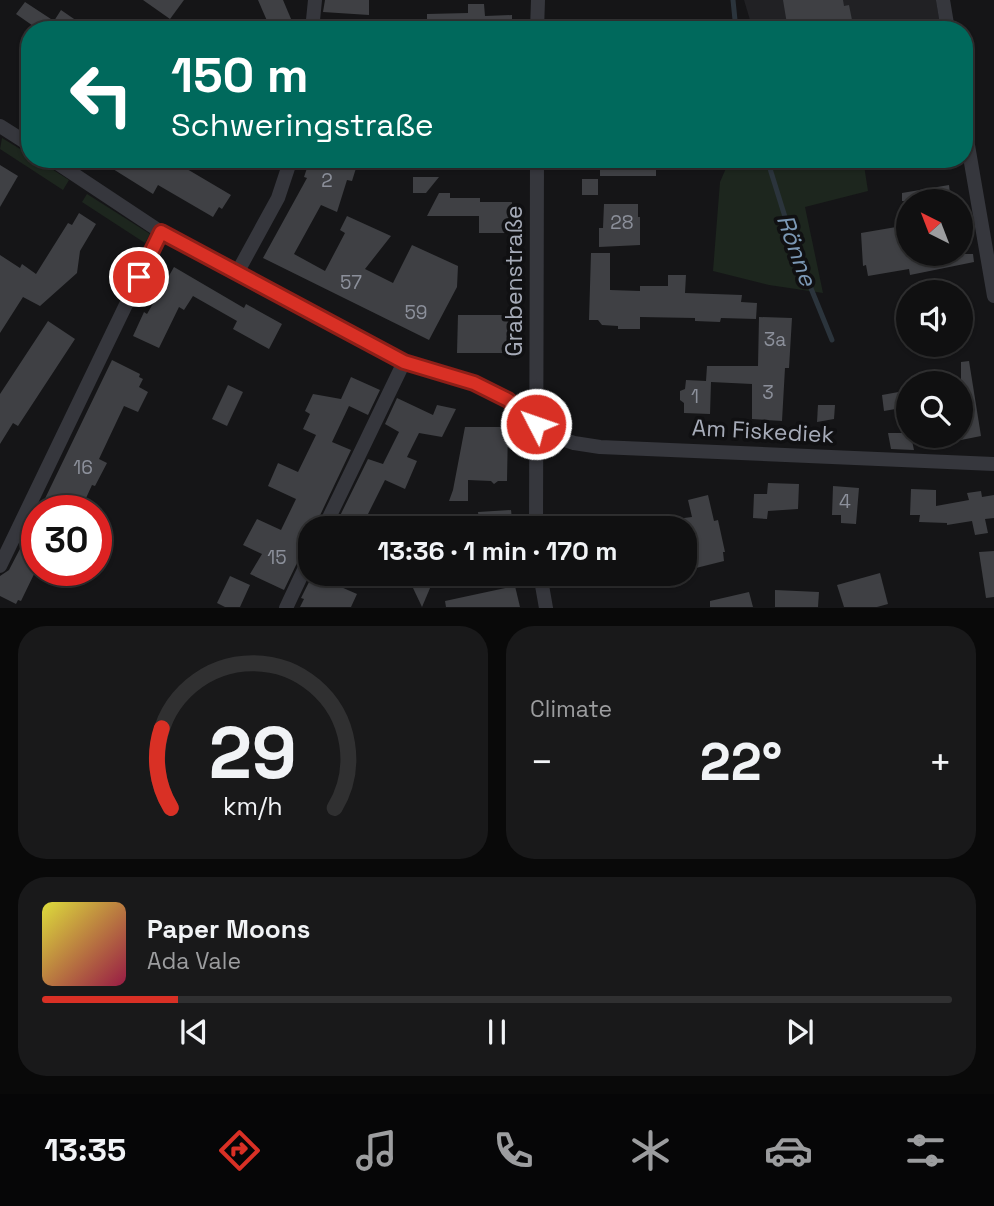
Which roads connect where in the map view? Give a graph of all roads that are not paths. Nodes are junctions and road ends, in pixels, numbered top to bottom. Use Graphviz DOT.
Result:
graph roads {
  1 [pos="315,0"];
  2 [pos="538,0"];
  3 [pos="943,0"];
  4 [pos="313,21"];
  5 [pos="537,21"];
  6 [pos="946,21"];
  7 [pos="0,126"];
  8 [pos="21,139"];
  9 [pos="65,168"];
  10 [pos="287,168"];
  11 [pos="537,168"];
  12 [pos="972,168"];
  13 [pos="161,232"];
  14 [pos="237,273"];
  15 [pos="994,296"];
  16 [pos="404,362"];
  17 [pos="536,424"];
  18 [pos="994,464"];
  19 [pos="330,516"];
  20 [pos="536,516"];
  21 [pos="0,566"];
  22 [pos="298,582"];
  23 [pos="542,586"];
  24 [pos="286,607"];
  25 [pos="546,607"];
  1 -- 4 [label="street"];
  2 -- 5 [label="street"];
  3 -- 6 [label="street"];
  7 -- 8 [label="street"];
  9 -- 13 [label="street, Am Fiskediek"];
  10 -- 14 [label="street"];
  11 -- 17 [label="street, Grabenstraße"];
  12 -- 15 [label="street"];
  13 -- 14 [label="street, Am Fiskediek"];
  13 -- 21 [label="street"];
  14 -- 16 [label="street, Am Fiskediek"];
  16 -- 17 [label="street, Am Fiskediek"];
  16 -- 19 [label="street"];
  17 -- 18 [label="street, Am Fiskediek"];
  17 -- 20 [label="street, Grabenstraße"];
  22 -- 24 [label="street"];
  23 -- 25 [label="street"];
}
